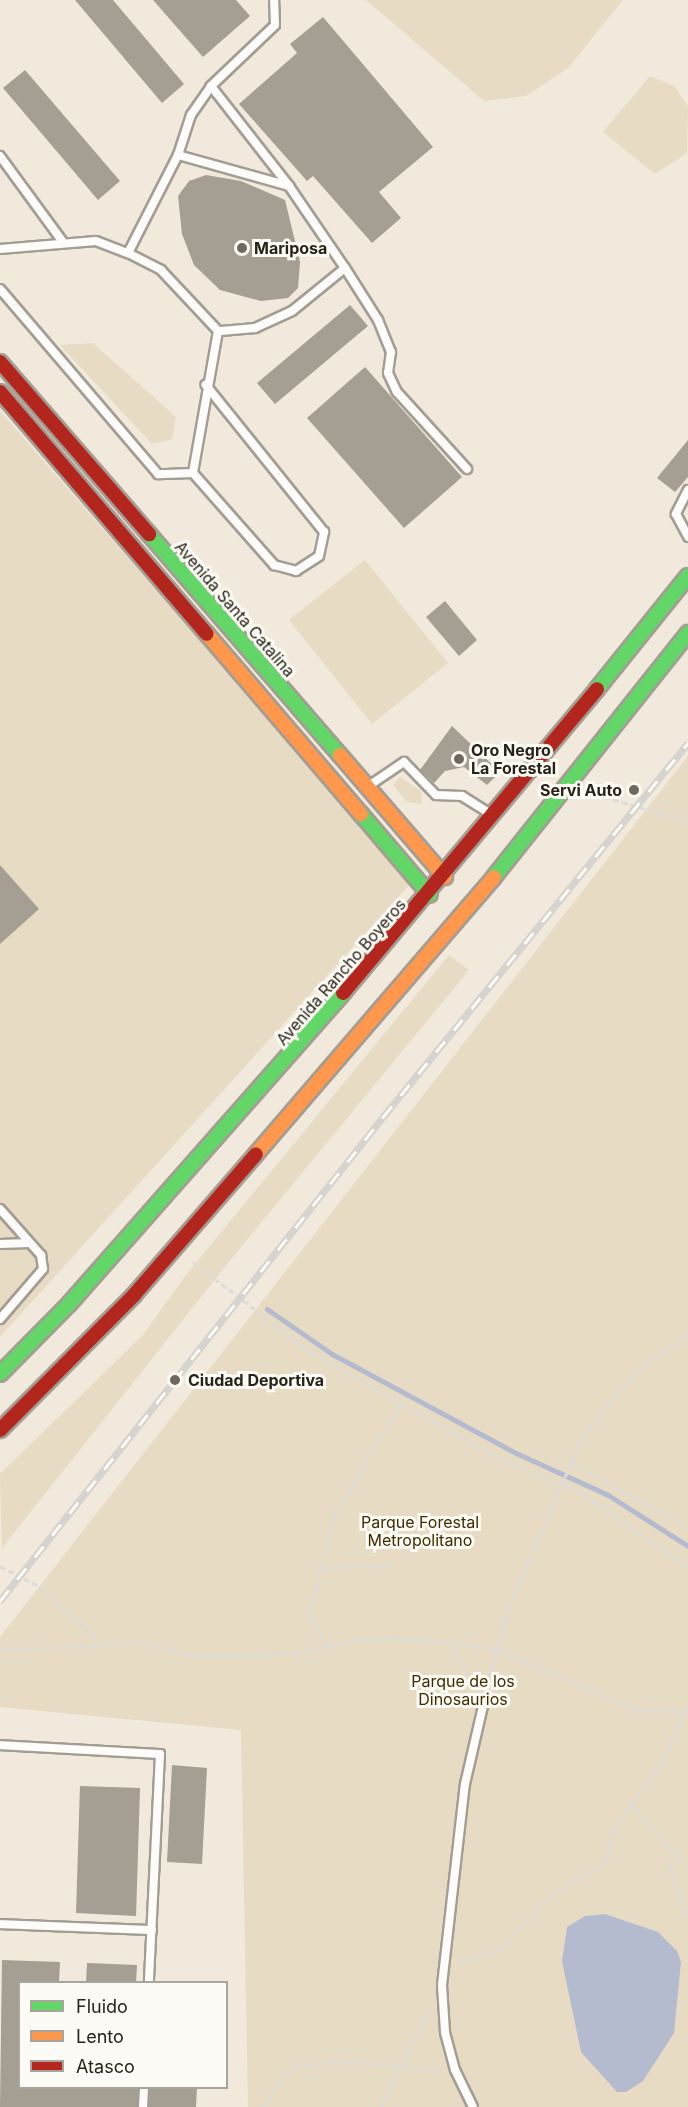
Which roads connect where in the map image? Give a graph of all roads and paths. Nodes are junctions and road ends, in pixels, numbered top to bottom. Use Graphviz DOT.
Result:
graph roads {
  1 [pos="274,0"];
  2 [pos="210,86"];
  3 [pos="178,155"];
  4 [pos="0,156"];
  5 [pos="289,186"];
  6 [pos="63,242"];
  7 [pos="0,249"];
  8 [pos="128,253"];
  9 [pos="345,268"];
  10 [pos="0,289"];
  11 [pos="218,331"];
  12 [pos="0,362"];
  13 [pos="206,385"];
  14 [pos="0,392"];
  15 [pos="467,469"];
  16 [pos="193,473"];
  17 [pos="688,490"];
  18 [pos="688,537"];
  19 [pos="688,576"];
  20 [pos="688,633"];
  21 [pos="566,784"];
  22 [pos="367,787"];
  23 [pos="494,816"];
  24 [pos="688,821"];
  25 [pos="523,840"];
  26 [pos="419,881"];
  27 [pos="451,889"];
  28 [pos="430,895"];
  29 [pos="416,911"];
  30 [pos="420,966"];
  31 [pos="0,1209"];
  32 [pos="29,1242"];
  33 [pos="0,1244"];
  34 [pos="176,1247"];
  35 [pos="0,1319"];
  36 [pos="688,1336"];
  37 [pos="0,1374"];
  38 [pos="401,1404"];
  39 [pos="0,1430"];
  40 [pos="570,1462"];
  41 [pos="561,1485"];
  42 [pos="688,1527"];
  43 [pos="392,1565"];
  44 [pos="0,1566"];
  45 [pos="688,1567"];
  46 [pos="320,1568"];
  47 [pos="328,1646"];
  48 [pos="451,1646"];
  49 [pos="104,1647"];
  50 [pos="498,1649"];
  51 [pos="0,1650"];
  52 [pos="484,1702"];
  53 [pos="688,1705"];
  54 [pos="687,1712"];
  55 [pos="0,1745"];
  56 [pos="631,1803"];
  57 [pos="688,1919"];
  58 [pos="0,1924"];
  59 [pos="152,1930"];
  60 [pos="444,1961"];
  61 [pos="149,1981"];
  62 [pos="442,1985"];
  63 [pos="400,2068"];
  64 [pos="455,2070"];
  65 [pos="144,2089"];
  66 [pos="143,2107"];
  67 [pos="263,2107"];
  68 [pos="381,2107"];
  69 [pos="473,2107"];
  1 -- 2 [label="lane"];
  2 -- 3 [label="lane"];
  2 -- 5 [label="lane"];
  3 -- 5 [label="lane"];
  3 -- 8 [label="lane"];
  4 -- 6 [label="lane"];
  5 -- 9 [label="lane"];
  6 -- 7 [label="lane"];
  6 -- 8 [label="lane"];
  8 -- 11 [label="lane"];
  9 -- 11 [label="lane"];
  9 -- 15 [label="lane"];
  10 -- 16 [label="lane"];
  11 -- 13 [label="lane"];
  12 -- 22 [label="main road, Avenida Santa Catalina"];
  13 -- 16 [label="lane"];
  13 -- 16 [label="lane"];
  14 -- 26 [label="main road"];
  17 -- 18 [label="lane"];
  19 -- 23 [label="main road, Avenida Rancho Boyeros"];
  20 -- 21 [label="main road"];
  21 -- 24 [label="path"];
  21 -- 25 [label="main road"];
  22 -- 23 [label="lane"];
  22 -- 27 [label="main road, Avenida Santa Catalina"];
  23 -- 27 [label="main road, Avenida Rancho Boyeros"];
  25 -- 27 [label="main road"];
  25 -- 30 [label="main road"];
  26 -- 28 [label="main road"];
  26 -- 29 [label="main road"];
  27 -- 28 [label="main road, Avenida Rancho Boyeros"];
  27 -- 30 [label="main road"];
  28 -- 29 [label="main road, Avenida Rancho Boyeros"];
  29 -- 37 [label="main road, Avenida Rancho Boyeros"];
  30 -- 34 [label="main road"];
  31 -- 32 [label="lane"];
  32 -- 33 [label="lane"];
  32 -- 35 [label="lane"];
  34 -- 38 [label="path"];
  34 -- 39 [label="main road"];
  36 -- 40 [label="path"];
  38 -- 41 [label="path"];
  38 -- 46 [label="path"];
  40 -- 41 [label="path"];
  40 -- 42 [label="path"];
  41 -- 45 [label="path"];
  41 -- 50 [label="path"];
  43 -- 46 [label="path"];
  44 -- 49 [label="path"];
  46 -- 47 [label="path"];
  47 -- 48 [label="path"];
  47 -- 49 [label="path"];
  48 -- 50 [label="path"];
  48 -- 52 [label="path"];
  49 -- 51 [label="path"];
  50 -- 52 [label="path"];
  50 -- 54 [label="path"];
  52 -- 60 [label="lane"];
  53 -- 54 [label="path"];
  54 -- 56 [label="path"];
  55 -- 59 [label="lane"];
  56 -- 57 [label="path"];
  56 -- 60 [label="path"];
  58 -- 59 [label="lane"];
  59 -- 61 [label="lane"];
  60 -- 62 [label="lane"];
  62 -- 63 [label="path"];
  62 -- 64 [label="lane"];
  63 -- 64 [label="path"];
  63 -- 67 [label="path"];
  63 -- 68 [label="path"];
  64 -- 69 [label="lane"];
  65 -- 66 [label="lane"];
}
